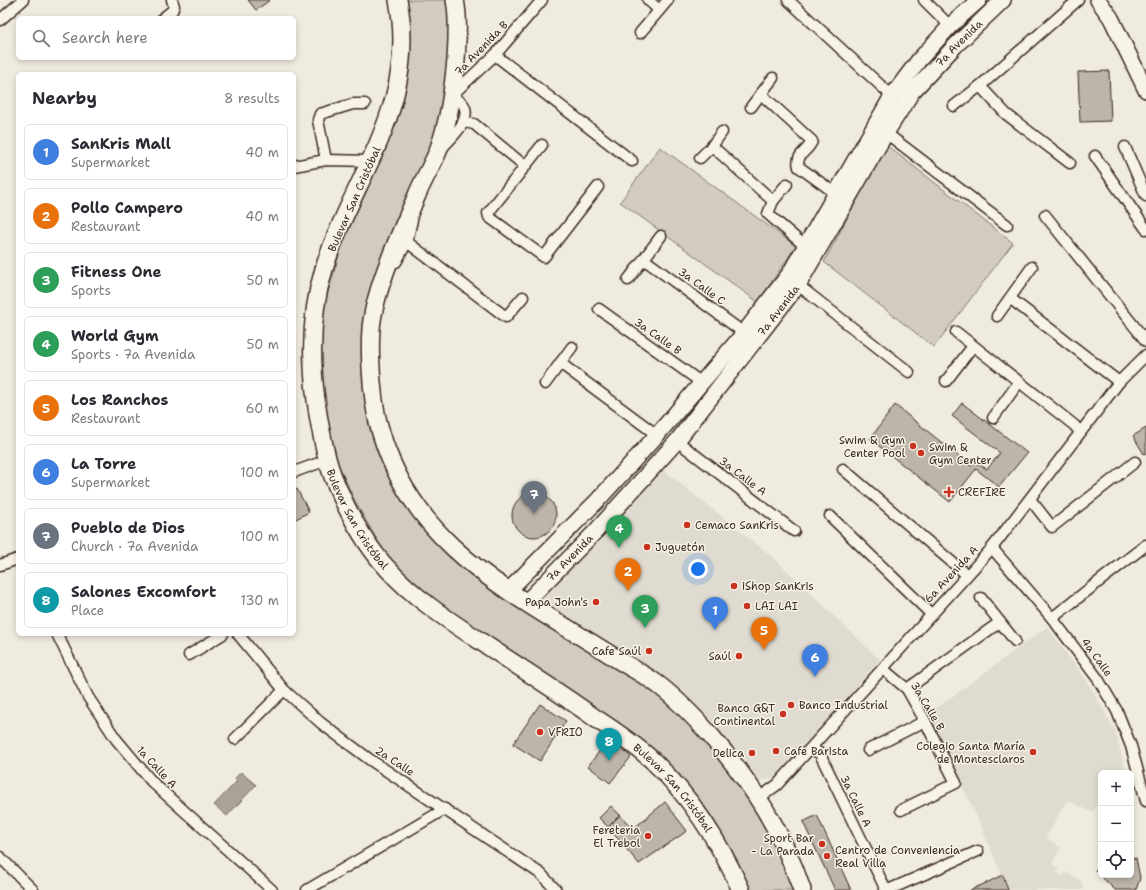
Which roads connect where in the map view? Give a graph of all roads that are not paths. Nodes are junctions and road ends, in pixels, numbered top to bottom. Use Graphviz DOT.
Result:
graph roads {
  1 [pos="23,0"];
  2 [pos="172,0"];
  3 [pos="398,0"];
  4 [pos="542,0"];
  5 [pos="648,0"];
  6 [pos="668,0"];
  7 [pos="788,0"];
  8 [pos="924,0"];
  9 [pos="979,0"];
  10 [pos="1003,0"];
  11 [pos="1078,0"];
  12 [pos="1098,0"];
  13 [pos="459,2"];
  14 [pos="659,10"];
  15 [pos="166,16"];
  16 [pos="0,20"];
  17 [pos="950,26"];
  18 [pos="640,33"];
  19 [pos="495,55"];
  20 [pos="773,78"];
  21 [pos="980,86"];
  22 [pos="1146,90"];
  23 [pos="761,94"];
  24 [pos="453,95"];
  25 [pos="892,96"];
  26 [pos="366,104"];
  27 [pos="954,106"];
  28 [pos="751,107"];
  29 [pos="464,122"];
  30 [pos="722,132"];
  31 [pos="886,133"];
  32 [pos="542,145"];
  33 [pos="712,146"];
  34 [pos="1125,147"];
  35 [pos="437,152"];
  36 [pos="1095,156"];
  37 [pos="700,158"];
  38 [pos="326,160"];
  39 [pos="372,161"];
  40 [pos="632,161"];
  41 [pos="1070,163"];
  42 [pos="296,166"];
  43 [pos="525,166"];
  44 [pos="787,184"];
  45 [pos="598,187"];
  46 [pos="835,193"];
  47 [pos="1146,196"];
  48 [pos="414,201"];
  49 [pos="773,201"];
  50 [pos="1045,215"];
  51 [pos="1007,225"];
  52 [pos="1146,229"];
  53 [pos="661,236"];
  54 [pos="408,242"];
  55 [pos="806,246"];
  56 [pos="645,260"];
  57 [pos="1032,267"];
  58 [pos="386,274"];
  59 [pos="628,280"];
  60 [pos="798,285"];
  61 [pos="523,297"];
  62 [pos="1011,299"];
  63 [pos="599,309"];
  64 [pos="997,316"];
  65 [pos="956,332"];
  66 [pos="744,333"];
  67 [pos="1146,341"];
  68 [pos="973,346"];
  69 [pos="572,347"];
  70 [pos="1146,354"];
  71 [pos="560,363"];
  72 [pos="909,372"];
  73 [pos="946,381"];
  74 [pos="1019,382"];
  75 [pos="1119,382"];
  76 [pos="702,383"];
  77 [pos="545,384"];
  78 [pos="993,418"];
  79 [pos="1080,432"];
  80 [pos="658,435"];
  81 [pos="677,441"];
  82 [pos="327,460"];
  83 [pos="1135,462"];
  84 [pos="843,469"];
  85 [pos="296,471"];
  86 [pos="1030,499"];
  87 [pos="597,502"];
  88 [pos="611,514"];
  89 [pos="830,516"];
  90 [pos="794,531"];
  91 [pos="1146,545"];
  92 [pos="992,548"];
  93 [pos="16,560"];
  94 [pos="0,565"];
  95 [pos="967,575"];
  96 [pos="510,590"];
  97 [pos="981,598"];
  98 [pos="526,602"];
  99 [pos="931,614"];
  100 [pos="1052,618"];
  101 [pos="1000,622"];
  102 [pos="58,636"];
  103 [pos="220,636"];
  104 [pos="240,636"];
  105 [pos="1015,641"];
  106 [pos="189,655"];
  107 [pos="883,669"];
  108 [pos="907,689"];
  109 [pos="284,690"];
  110 [pos="925,721"];
  111 [pos="235,739"];
  112 [pos="812,748"];
  113 [pos="868,750"];
  114 [pos="759,798"];
  115 [pos="1146,801"];
  116 [pos="446,809"];
  117 [pos="901,810"];
  118 [pos="978,851"];
  119 [pos="0,857"];
  120 [pos="34,890"];
  121 [pos="272,890"];
  122 [pos="307,890"];
  123 [pos="556,890"];
  124 [pos="741,890"];
  125 [pos="802,890"];
  126 [pos="887,890"];
  1 -- 16 [label="street"];
  2 -- 15 [label="street"];
  3 -- 39 [label="main road, Bulevar San Cristóbal"];
  4 -- 19 [label="street, 7a Avenida B"];
  5 -- 14 [label="street"];
  6 -- 14 [label="street"];
  7 -- 25 [label="street"];
  8 -- 17 [label="street"];
  9 -- 17 [label="street, 7a Avenida"];
  10 -- 31 [label="street, 7a Avenida"];
  11 -- 21 [label="street"];
  12 -- 22 [label="street"];
  13 -- 24 [label="main road"];
  14 -- 18 [label="street"];
  17 -- 25 [label="street, 7a Avenida"];
  19 -- 24 [label="street, 7a Avenida B"];
  19 -- 40 [label="street"];
  20 -- 23 [label="street"];
  21 -- 27 [label="street"];
  21 -- 41 [label="street"];
  23 -- 28 [label="street"];
  23 -- 46 [label="street"];
  24 -- 29 [label="street"];
  24 -- 35 [label="main road"];
  25 -- 46 [label="street, 7a Avenida"];
  26 -- 38 [label="street"];
  29 -- 35 [label="street"];
  29 -- 43 [label="street"];
  30 -- 33 [label="street"];
  31 -- 51 [label="street"];
  31 -- 60 [label="street, 7a Avenida"];
  32 -- 43 [label="street"];
  33 -- 37 [label="street"];
  33 -- 49 [label="street"];
  34 -- 47 [label="street"];
  35 -- 48 [label="main road"];
  36 -- 52 [label="street"];
  38 -- 39 [label="street"];
  38 -- 42 [label="street"];
  39 -- 82 [label="main road, Bulevar San Cristóbal"];
  43 -- 45 [label="street"];
  44 -- 49 [label="street"];
  46 -- 55 [label="street, 7a Avenida"];
  48 -- 54 [label="street"];
  48 -- 58 [label="main road"];
  49 -- 55 [label="street"];
  50 -- 67 [label="street"];
  53 -- 56 [label="street"];
  54 -- 58 [label="street"];
  54 -- 61 [label="street"];
  55 -- 66 [label="street, 7a Avenida"];
  56 -- 59 [label="street"];
  56 -- 66 [label="street, 3a Calle C"];
  57 -- 62 [label="street"];
  58 -- 96 [label="main road"];
  60 -- 72 [label="street"];
  60 -- 81 [label="street, 7a Avenida"];
  62 -- 64 [label="street"];
  62 -- 75 [label="street"];
  63 -- 76 [label="street, 3a Calle B"];
  65 -- 68 [label="street"];
  66 -- 76 [label="street, 7a Avenida"];
  68 -- 73 [label="street"];
  68 -- 74 [label="street"];
  69 -- 71 [label="street"];
  70 -- 75 [label="street, 6a Avenida A"];
  71 -- 77 [label="street"];
  71 -- 80 [label="street"];
  74 -- 78 [label="street"];
  74 -- 79 [label="street"];
  75 -- 79 [label="street, 6a Avenida A"];
  76 -- 80 [label="street, 7a Avenida"];
  79 -- 86 [label="street, 6a Avenida A"];
  80 -- 87 [label="street, 7a Avenida"];
  81 -- 88 [label="street, 7a Avenida"];
  81 -- 90 [label="street, 3a Calle A"];
  82 -- 85 [label="street"];
  82 -- 124 [label="main road, Bulevar San Cristóbal"];
  83 -- 86 [label="street"];
  84 -- 95 [label="street"];
  86 -- 92 [label="street, 6a Avenida A"];
  87 -- 88 [label="street"];
  87 -- 96 [label="street, 7a Avenida"];
  88 -- 98 [label="street, 7a Avenida"];
  89 -- 99 [label="street"];
  91 -- 100 [label="street"];
  92 -- 95 [label="street, 6a Avenida A"];
  92 -- 100 [label="street, 4a Calle"];
  93 -- 94 [label="street"];
  95 -- 99 [label="street, 6a Avenida A"];
  96 -- 98 [label="main road"];
  97 -- 101 [label="street"];
  98 -- 114 [label="main road"];
  99 -- 107 [label="street, 6a Avenida A"];
  100 -- 115 [label="street, 4a Calle"];
  101 -- 105 [label="street"];
  101 -- 108 [label="street"];
  102 -- 121 [label="street, 1a Calle A"];
  103 -- 106 [label="street"];
  104 -- 109 [label="street, 2a Calle"];
  107 -- 108 [label="street, 3a Calle B"];
  107 -- 112 [label="street, 6a Avenida A"];
  108 -- 110 [label="street, 3a Calle B"];
  109 -- 111 [label="street"];
  109 -- 116 [label="street, 2a Calle"];
  110 -- 113 [label="street"];
  110 -- 117 [label="street, 3a Calle B"];
  112 -- 114 [label="street, 6a Avenida A"];
  112 -- 126 [label="street, 3a Calle A"];
  114 -- 125 [label="main road"];
  116 -- 122 [label="street"];
  116 -- 123 [label="street, 2a Calle"];
  118 -- 126 [label="street"];
  119 -- 120 [label="street"];
}
